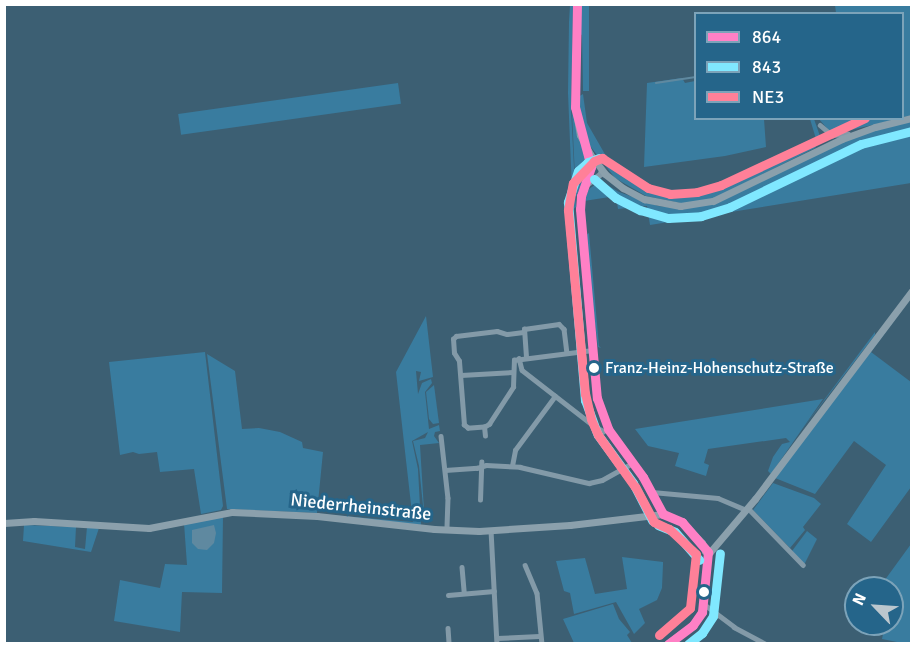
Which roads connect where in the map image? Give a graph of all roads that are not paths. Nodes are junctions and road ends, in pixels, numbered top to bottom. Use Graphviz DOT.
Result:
graph roads {
  1 [pos="577,4"];
  2 [pos="912,118"];
  3 [pos="820,125"];
  4 [pos="857,133"];
  5 [pos="585,145"];
  6 [pos="602,170"];
  7 [pos="588,178"];
  8 [pos="584,188"];
  9 [pos="912,291"];
  10 [pos="523,332"];
  11 [pos="592,350"];
  12 [pos="567,353"];
  13 [pos="526,357"];
  14 [pos="519,358"];
  15 [pos="513,372"];
  16 [pos="461,375"];
  17 [pos="555,396"];
  18 [pos="484,427"];
  19 [pos="608,429"];
  20 [pos="441,436"];
  21 [pos="485,436"];
  22 [pos="633,463"];
  23 [pos="481,464"];
  24 [pos="512,466"];
  25 [pos="445,470"];
  26 [pos="652,492"];
  27 [pos="480,500"];
  28 [pos="747,509"];
  29 [pos="663,514"];
  30 [pos="4,523"];
  31 [pos="447,530"];
  32 [pos="491,530"];
  33 [pos="704,545"];
  34 [pos="713,545"];
  35 [pos="708,552"];
  36 [pos="525,565"];
  37 [pos="803,565"];
  38 [pos="462,567"];
  39 [pos="494,591"];
  40 [pos="464,592"];
  41 [pos="448,595"];
  42 [pos="704,604"];
  43 [pos="448,628"];
  44 [pos="539,636"];
  45 [pos="497,641"];
  46 [pos="449,644"];
  47 [pos="542,644"];
  48 [pos="667,644"];
  49 [pos="766,644"];
  1 -- 5 [label="main road"];
  2 -- 4 [label="main road"];
  3 -- 4 [label="street"];
  4 -- 6 [label="main road"];
  5 -- 6 [label="main road"];
  5 -- 7 [label="street"];
  6 -- 7 [label="street"];
  6 -- 8 [label="street"];
  7 -- 8 [label="street"];
  8 -- 11 [label="street"];
  9 -- 28 [label="main road"];
  10 -- 12 [label="street"];
  10 -- 13 [label="street"];
  10 -- 16 [label="street"];
  11 -- 12 [label="street"];
  11 -- 19 [label="street"];
  12 -- 13 [label="street"];
  13 -- 14 [label="street"];
  14 -- 15 [label="street"];
  14 -- 17 [label="street"];
  15 -- 16 [label="street"];
  15 -- 18 [label="street"];
  16 -- 18 [label="street"];
  17 -- 19 [label="street"];
  17 -- 24 [label="street"];
  18 -- 21 [label="street"];
  19 -- 22 [label="street"];
  20 -- 25 [label="street"];
  22 -- 24 [label="street"];
  22 -- 26 [label="street"];
  23 -- 24 [label="street"];
  23 -- 25 [label="street"];
  23 -- 27 [label="street"];
  25 -- 31 [label="street"];
  26 -- 28 [label="street"];
  26 -- 29 [label="street"];
  28 -- 34 [label="main road"];
  28 -- 37 [label="street"];
  29 -- 32 [label="main road, Niederrheinstraße"];
  29 -- 33 [label="main road"];
  30 -- 31 [label="main road, Niederrheinstraße"];
  31 -- 32 [label="main road, Niederrheinstraße"];
  32 -- 39 [label="street"];
  33 -- 34 [label="main road"];
  33 -- 35 [label="main road"];
  34 -- 35 [label="main road"];
  35 -- 42 [label="street"];
  36 -- 44 [label="street"];
  38 -- 40 [label="street"];
  39 -- 40 [label="street"];
  39 -- 45 [label="street"];
  40 -- 41 [label="street"];
  42 -- 48 [label="street"];
  42 -- 49 [label="street"];
  43 -- 46 [label="street"];
  44 -- 45 [label="street"];
  44 -- 47 [label="street"];
}
